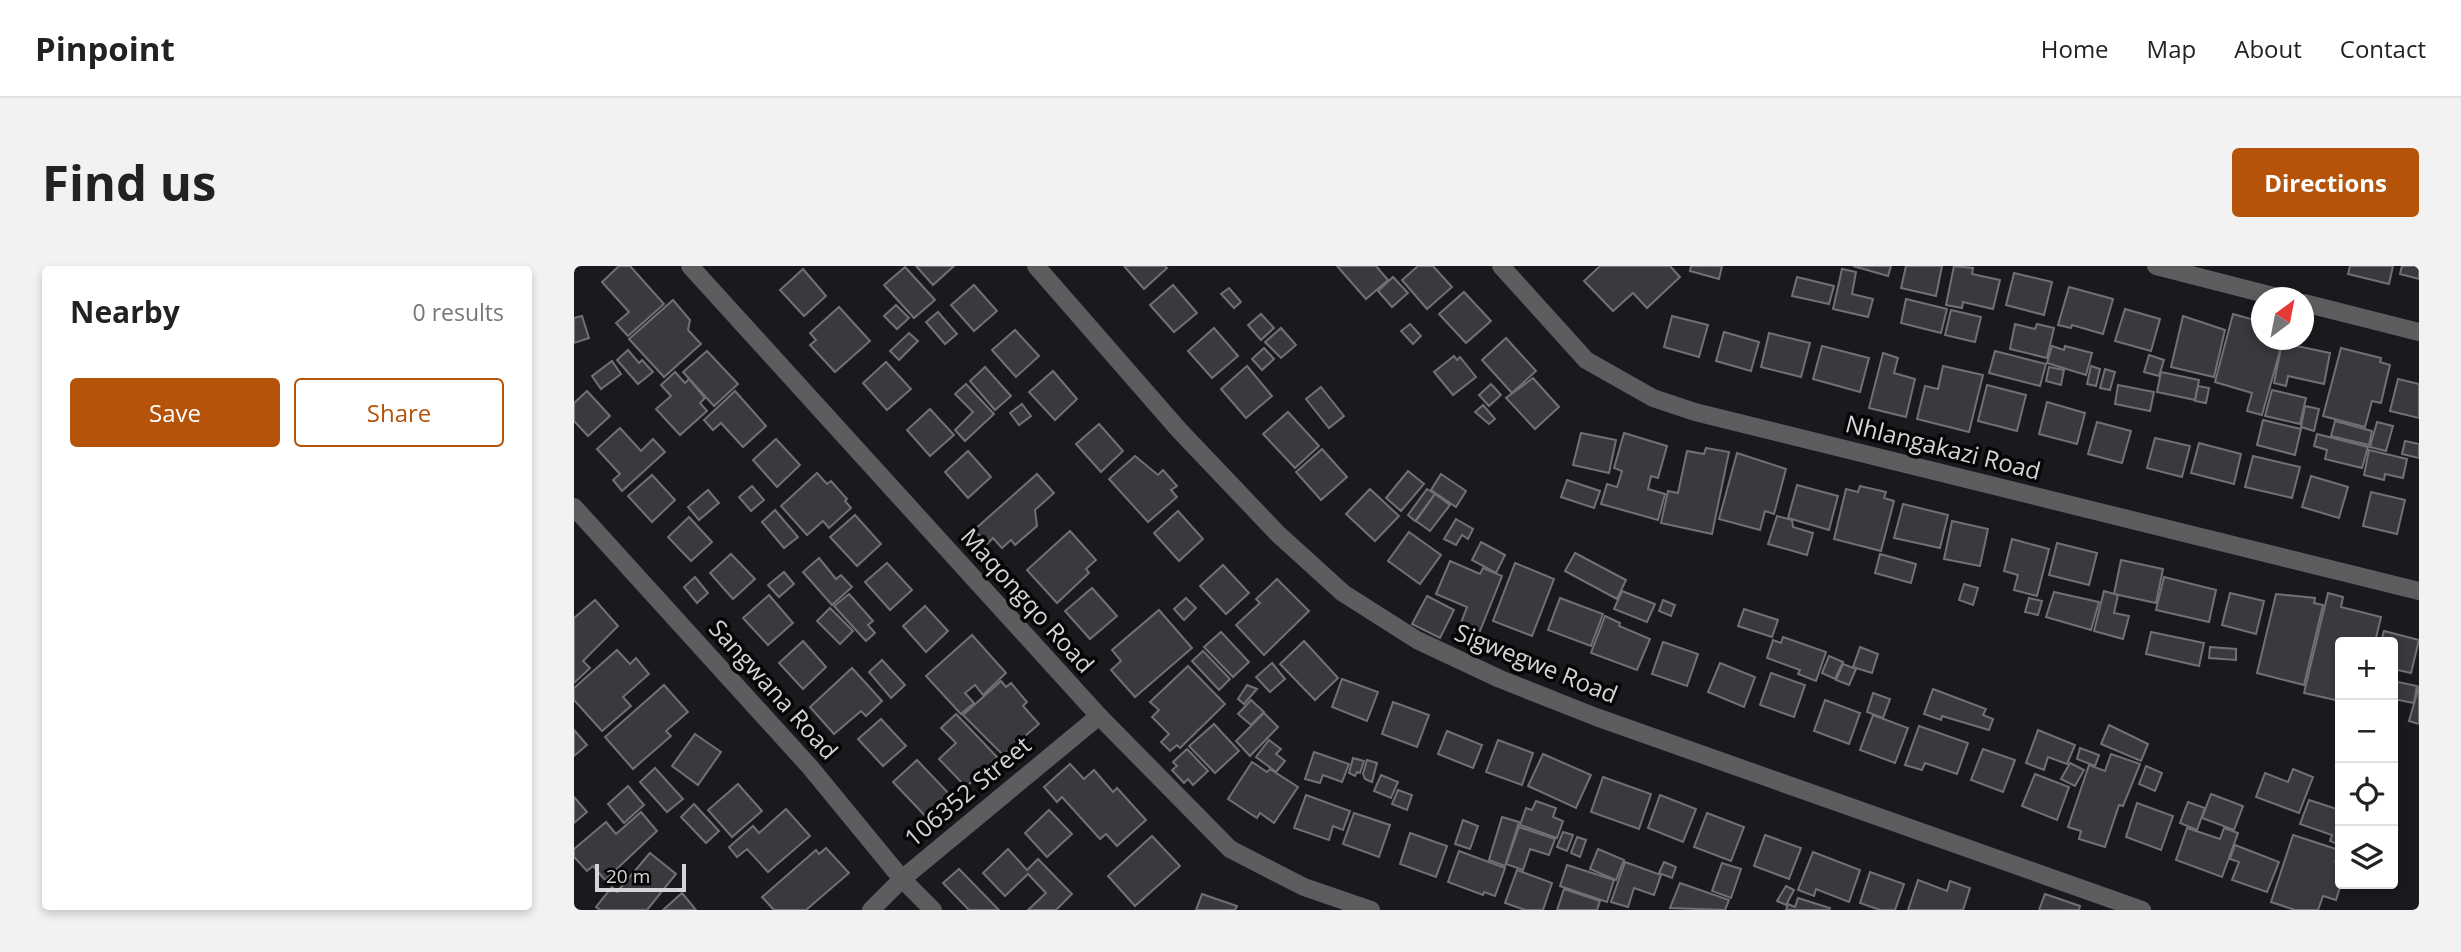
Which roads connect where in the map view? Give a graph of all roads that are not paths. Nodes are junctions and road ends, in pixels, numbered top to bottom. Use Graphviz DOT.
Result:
graph roads {
  1 [pos="690,266"];
  2 [pos="1036,266"];
  3 [pos="1501,266"];
  4 [pos="2156,266"];
  5 [pos="2251,290"];
  6 [pos="2314,306"];
  7 [pos="2419,332"];
  8 [pos="574,507"];
  9 [pos="2419,591"];
  10 [pos="1099,716"];
  11 [pos="902,879"];
  12 [pos="871,910"];
  13 [pos="933,910"];
  14 [pos="1371,910"];
  15 [pos="2142,910"];
  1 -- 10 [label="street, Maqongqo Road"];
  2 -- 15 [label="street, Sigwegwe Road"];
  3 -- 9 [label="street, Nhlangakazi Road"];
  4 -- 5 [label="street"];
  6 -- 7 [label="street"];
  8 -- 11 [label="street, Sangwana Road"];
  10 -- 11 [label="street, 106352 Street"];
  10 -- 14 [label="street, Maqongqo Road"];
  11 -- 12 [label="street, 106352 Street"];
  11 -- 13 [label="street, Sangwana Road"];
}
